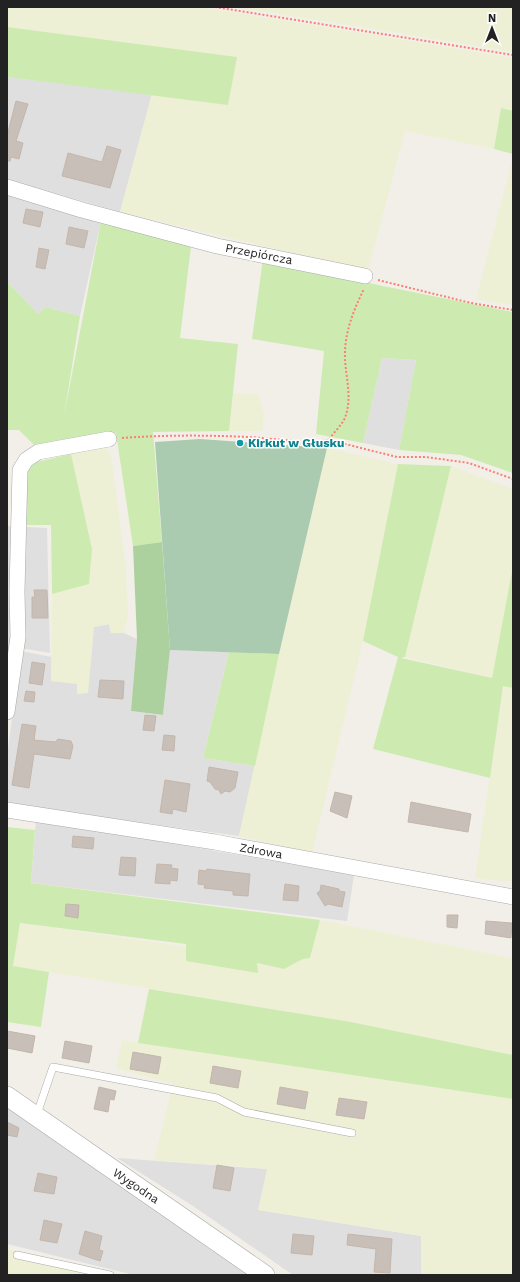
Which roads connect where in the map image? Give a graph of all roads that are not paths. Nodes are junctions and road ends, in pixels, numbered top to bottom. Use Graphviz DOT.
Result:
graph roads {
  1 [pos="7,187"];
  2 [pos="365,276"];
  3 [pos="109,438"];
  4 [pos="7,712"];
  5 [pos="7,810"];
  6 [pos="513,897"];
  7 [pos="7,1096"];
  8 [pos="36,1116"];
  9 [pos="352,1133"];
  10 [pos="17,1255"];
  11 [pos="110,1275"];
  12 [pos="265,1275"];
  1 -- 2 [label="street, Przepiórcza"];
  3 -- 4 [label="street"];
  5 -- 6 [label="street, Zdrowa"];
  7 -- 8 [label="street, Wygodna"];
  8 -- 9 [label="lane"];
  8 -- 12 [label="street, Wygodna"];
  10 -- 11 [label="lane"];
}
